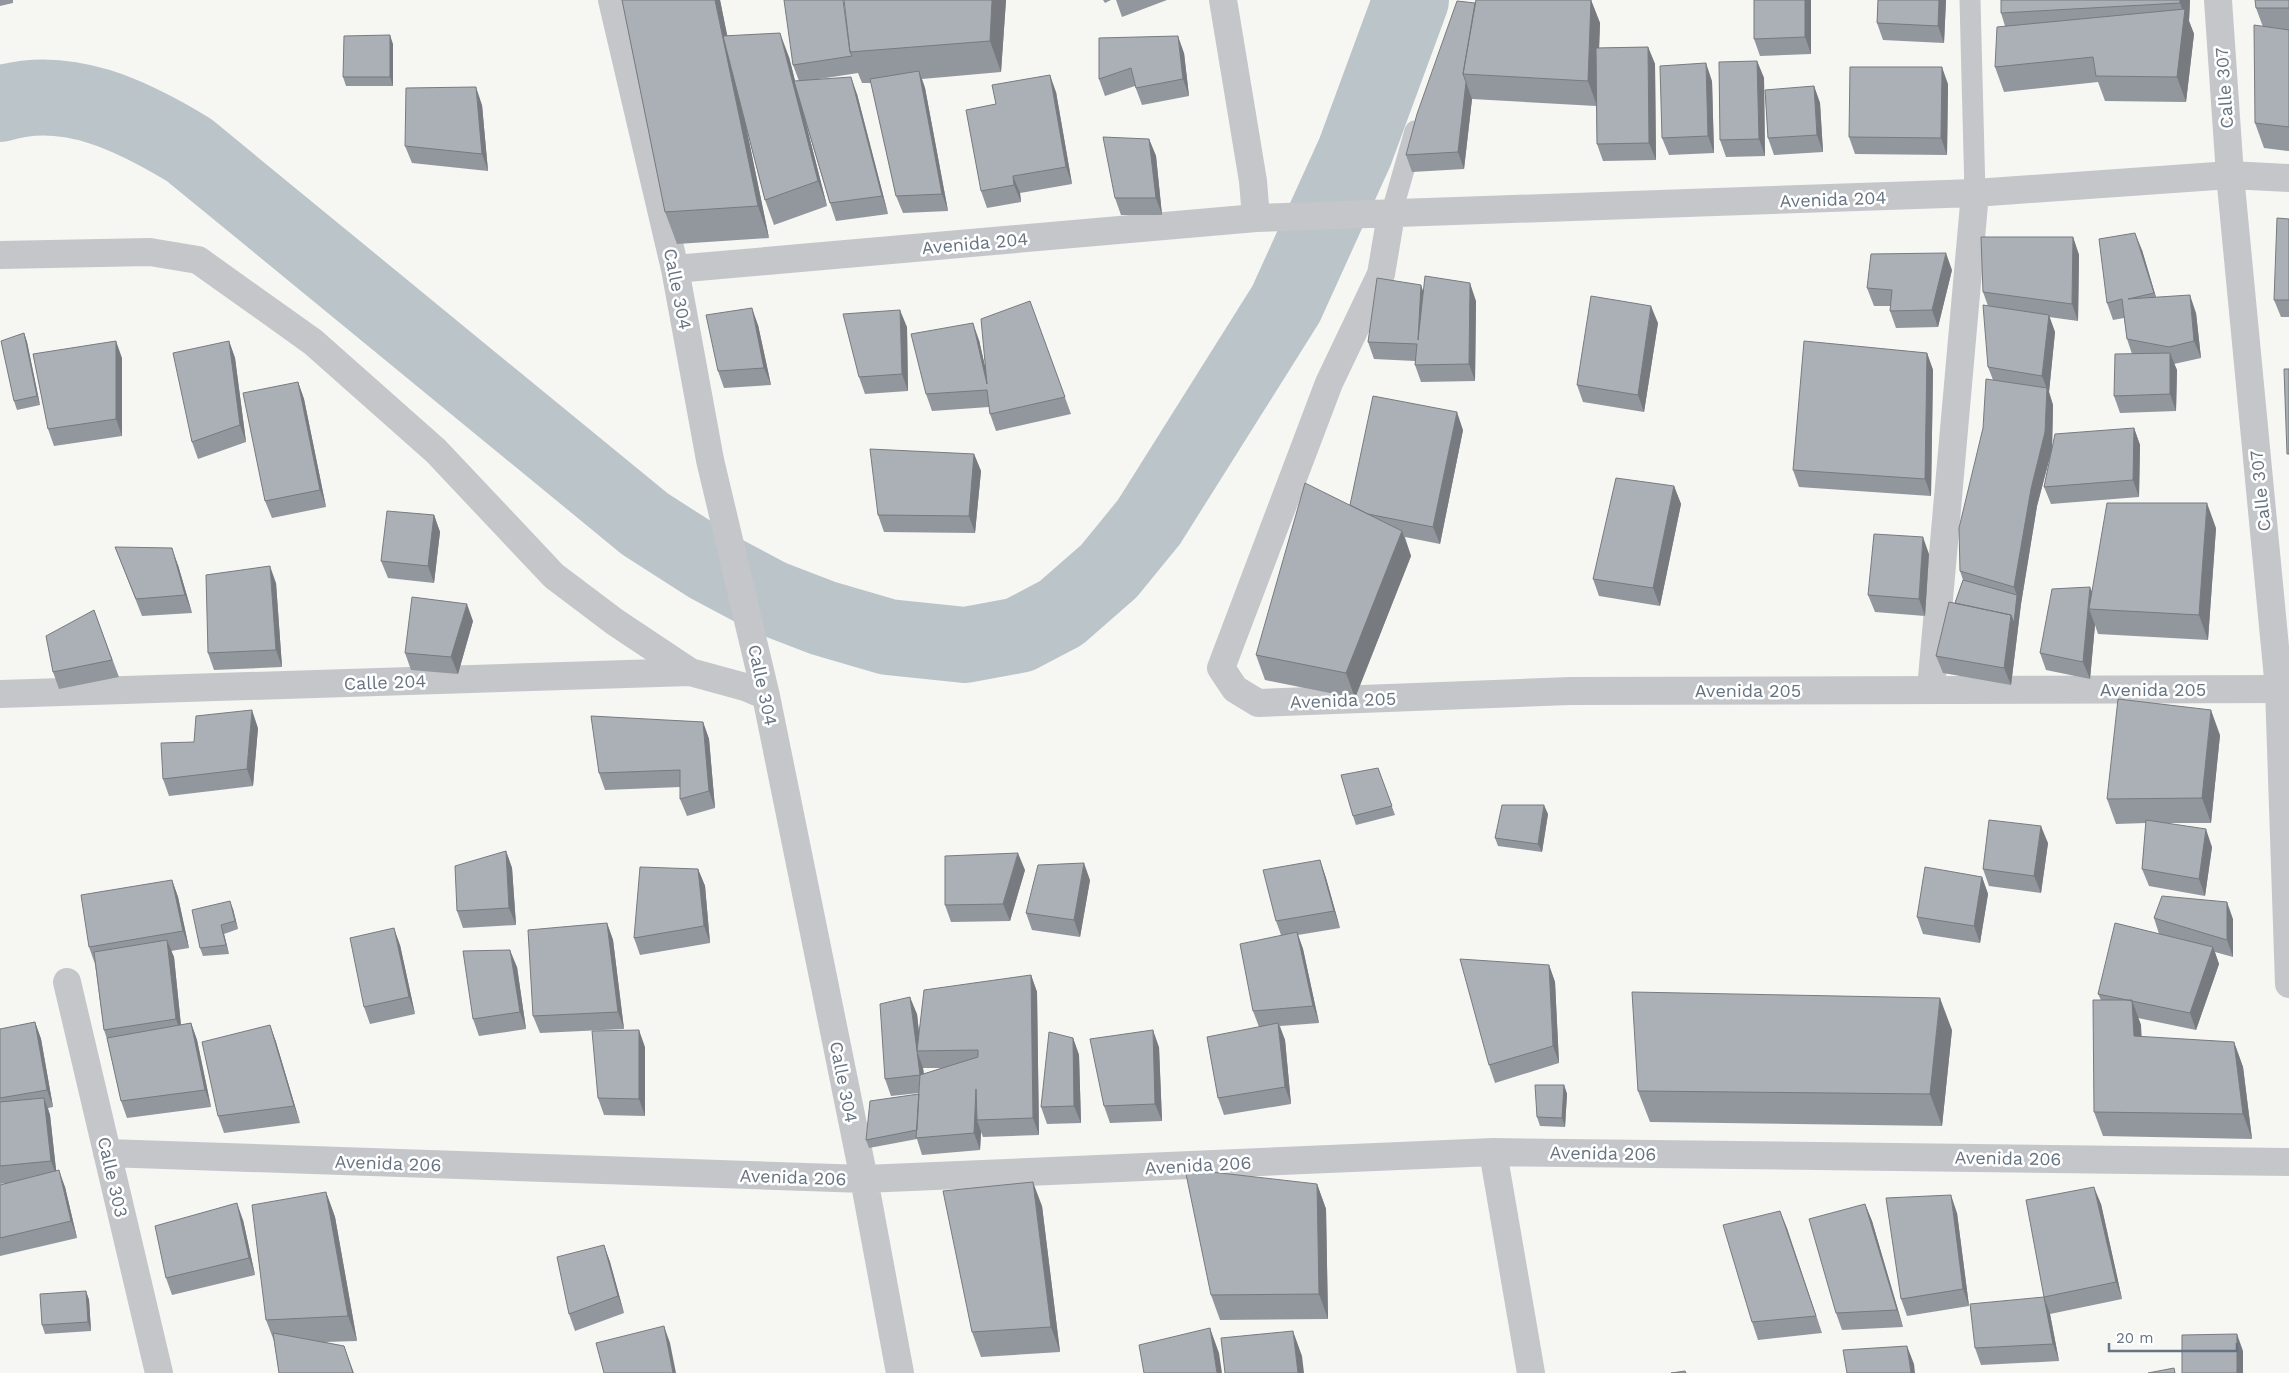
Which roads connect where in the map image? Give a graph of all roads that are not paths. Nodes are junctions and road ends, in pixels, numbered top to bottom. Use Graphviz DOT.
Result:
graph roads {
  1 [pos="612,0"];
  2 [pos="1223,0"];
  3 [pos="1970,0"];
  4 [pos="2218,0"];
  5 [pos="1422,110"];
  6 [pos="2230,175"];
  7 [pos="2289,178"];
  8 [pos="1976,193"];
  9 [pos="1384,215"];
  10 [pos="1265,218"];
  11 [pos="0,255"];
  12 [pos="675,270"];
  13 [pos="690,672"];
  14 [pos="1931,689"];
  15 [pos="2284,689"];
  16 [pos="0,694"];
  17 [pos="766,696"];
  18 [pos="67,982"];
  19 [pos="2289,984"];
  20 [pos="1493,1152"];
  21 [pos="107,1153"];
  22 [pos="2289,1162"];
  23 [pos="864,1179"];
  24 [pos="159,1373"];
  25 [pos="900,1373"];
  26 [pos="1532,1373"];
  1 -- 12 [label="street, Calle 304"];
  2 -- 10 [label="street"];
  3 -- 8 [label="lane"];
  4 -- 6 [label="street, Calle 307"];
  5 -- 9 [label="lane"];
  6 -- 7 [label="street, Avenida 204"];
  6 -- 8 [label="street, Avenida 204"];
  6 -- 15 [label="street, Calle 307"];
  8 -- 9 [label="street, Avenida 204"];
  8 -- 14 [label="street"];
  9 -- 10 [label="street, Avenida 204"];
  9 -- 14 [label="street, Avenida 205"];
  10 -- 12 [label="street, Avenida 204"];
  11 -- 13 [label="street"];
  12 -- 17 [label="street, Calle 304"];
  13 -- 16 [label="street, Calle 204"];
  13 -- 17 [label="street, Calle 204"];
  14 -- 15 [label="street, Avenida 205"];
  15 -- 19 [label="street, Calle 307"];
  17 -- 23 [label="street, Calle 304"];
  18 -- 21 [label="street, Calle 303"];
  20 -- 22 [label="street, Avenida 206"];
  20 -- 23 [label="street, Avenida 206"];
  20 -- 26 [label="street"];
  21 -- 23 [label="street, Avenida 206"];
  21 -- 24 [label="street, Calle 303"];
  23 -- 25 [label="street, Calle 304"];
}
